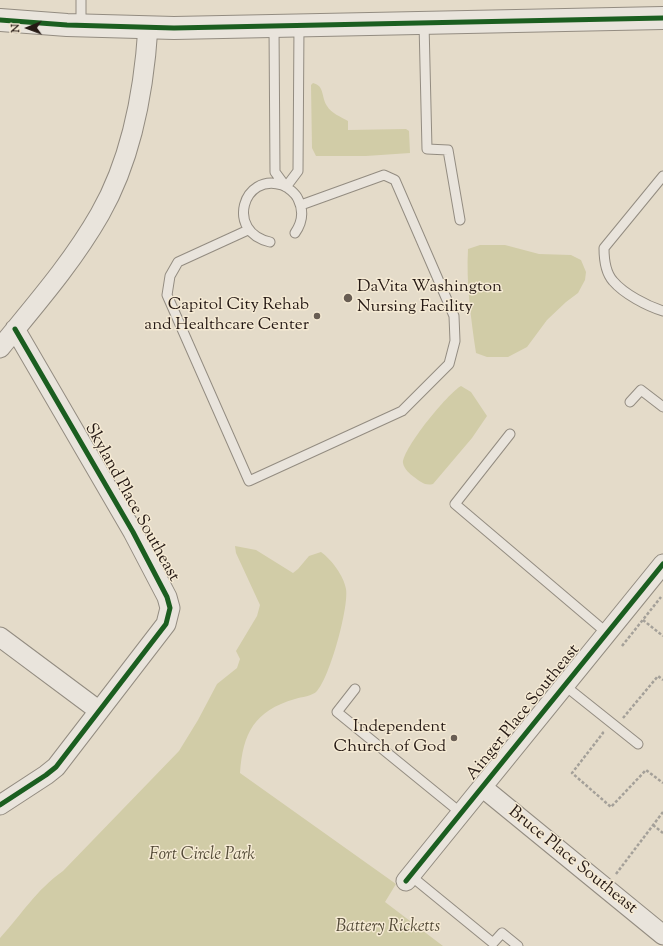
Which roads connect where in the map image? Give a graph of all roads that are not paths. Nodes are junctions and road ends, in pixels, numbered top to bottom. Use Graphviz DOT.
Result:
graph roads {
  1 [pos="82,0"];
  2 [pos="663,18"];
  3 [pos="0,20"];
  4 [pos="424,22"];
  5 [pos="81,25"];
  6 [pos="299,25"];
  7 [pos="274,26"];
  8 [pos="148,27"];
  9 [pos="663,176"];
  10 [pos="286,187"];
  11 [pos="301,205"];
  12 [pos="460,220"];
  13 [pos="248,230"];
  14 [pos="294,233"];
  15 [pos="270,242"];
  16 [pos="663,311"];
  17 [pos="15,329"];
  18 [pos="0,348"];
  19 [pos="630,402"];
  20 [pos="663,407"];
  21 [pos="510,434"];
  22 [pos="663,564"];
  23 [pos="607,633"];
  24 [pos="0,637"];
  25 [pos="564,686"];
  26 [pos="355,689"];
  27 [pos="98,710"];
  28 [pos="638,744"];
  29 [pos="482,787"];
  30 [pos="0,805"];
  31 [pos="461,813"];
  32 [pos="408,879"];
  33 [pos="663,935"];
  34 [pos="518,946"];
  1 -- 5 [label="lane"];
  2 -- 4 [label="street"];
  3 -- 5 [label="street"];
  4 -- 6 [label="street"];
  4 -- 12 [label="lane"];
  5 -- 8 [label="street"];
  6 -- 7 [label="street"];
  6 -- 10 [label="lane"];
  7 -- 8 [label="street"];
  7 -- 10 [label="lane"];
  8 -- 17 [label="street"];
  9 -- 16 [label="lane"];
  10 -- 11 [label="lane"];
  10 -- 13 [label="lane"];
  11 -- 13 [label="lane"];
  11 -- 14 [label="lane"];
  13 -- 15 [label="lane"];
  17 -- 18 [label="street"];
  17 -- 27 [label="street, Skyland Place Southeast"];
  19 -- 20 [label="lane"];
  21 -- 23 [label="lane"];
  22 -- 23 [label="street, Ainger Place Southeast"];
  23 -- 25 [label="street, Ainger Place Southeast"];
  24 -- 27 [label="street"];
  25 -- 28 [label="lane"];
  25 -- 29 [label="street, Ainger Place Southeast"];
  26 -- 31 [label="lane"];
  27 -- 30 [label="street, Skyland Place Southeast"];
  29 -- 31 [label="street, Ainger Place Southeast"];
  29 -- 33 [label="street, Bruce Place Southeast"];
  31 -- 32 [label="street, Ainger Place Southeast"];
  32 -- 34 [label="lane"];
}
